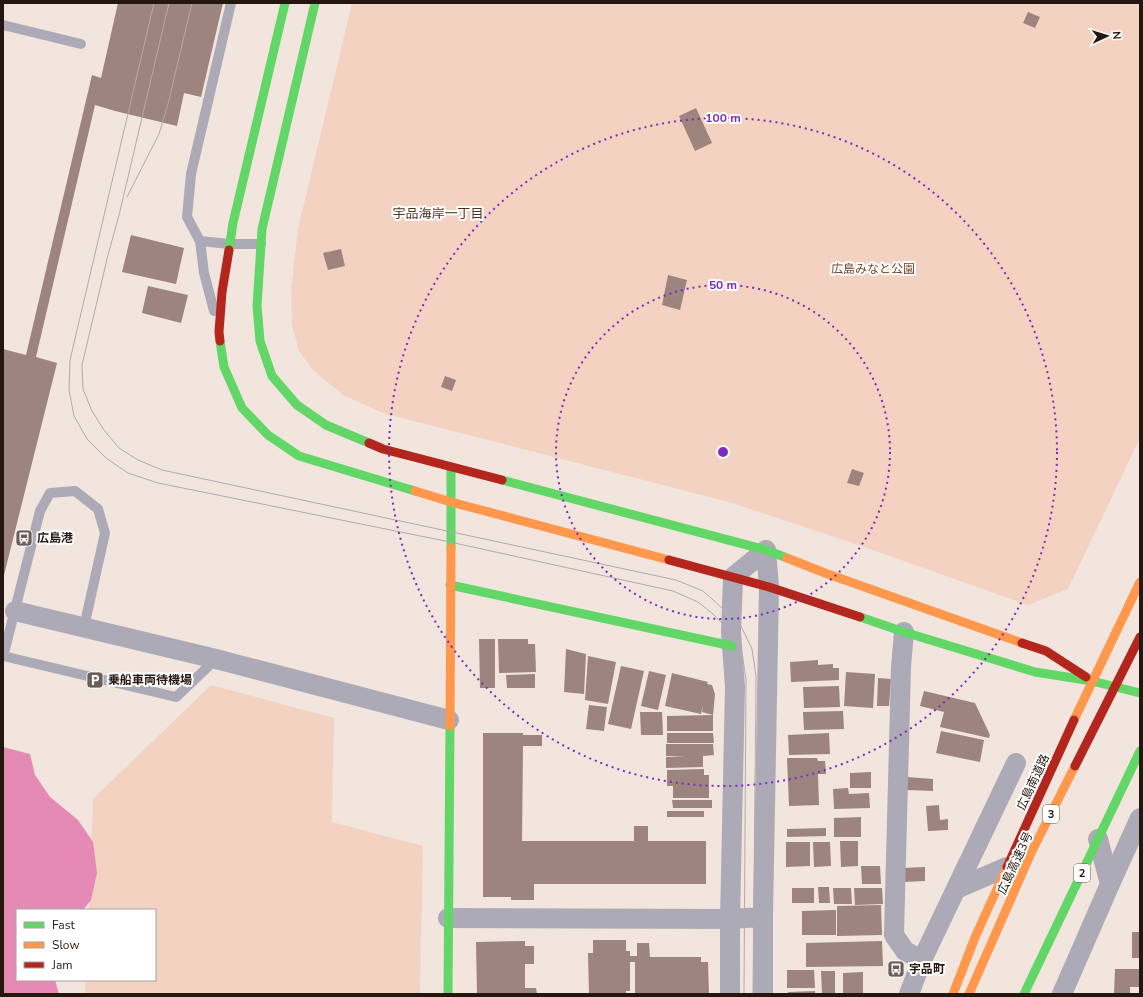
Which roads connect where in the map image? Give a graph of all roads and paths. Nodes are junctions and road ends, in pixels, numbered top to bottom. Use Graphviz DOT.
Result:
graph roads {
  1 [pos="231,3"];
  2 [pos="285,3"];
  3 [pos="315,3"];
  4 [pos="3,25"];
  5 [pos="81,44"];
  6 [pos="200,241"];
  7 [pos="230,244"];
  8 [pos="261,244"];
  9 [pos="219,332"];
  10 [pos="451,467"];
  11 [pos="450,502"];
  12 [pos="766,550"];
  13 [pos="733,577"];
  14 [pos="1140,582"];
  15 [pos="450,585"];
  16 [pos="769,587"];
  17 [pos="9,611"];
  18 [pos="84,627"];
  19 [pos="904,632"];
  20 [pos="1140,637"];
  21 [pos="732,646"];
  22 [pos="3,657"];
  23 [pos="216,659"];
  24 [pos="1092,681"];
  25 [pos="1140,693"];
  26 [pos="449,720"];
  27 [pos="1140,751"];
  28 [pos="1016,763"];
  29 [pos="1140,818"];
  30 [pos="1098,839"];
  31 [pos="1133,850"];
  32 [pos="1006,867"];
  33 [pos="1110,884"];
  34 [pos="956,890"];
  35 [pos="763,917"];
  36 [pos="448,918"];
  37 [pos="730,919"];
  38 [pos="922,960"];
  39 [pos="448,994"];
  40 [pos="730,994"];
  41 [pos="763,994"];
  42 [pos="909,994"];
  43 [pos="953,994"];
  44 [pos="969,994"];
  45 [pos="1024,994"];
  46 [pos="1062,994"];
  1 -- 6 [label="lane"];
  2 -- 7 [label="main road"];
  3 -- 8 [label="main road"];
  4 -- 5 [label="lane"];
  6 -- 7 [label="lane"];
  6 -- 9 [label="lane"];
  7 -- 8 [label="lane"];
  7 -- 9 [label="main road"];
  8 -- 10 [label="main road"];
  9 -- 11 [label="main road"];
  10 -- 11 [label="main road"];
  10 -- 12 [label="main road"];
  11 -- 13 [label="main road"];
  11 -- 15 [label="main road"];
  12 -- 13 [label="street"];
  12 -- 16 [label="street"];
  12 -- 24 [label="main road"];
  13 -- 16 [label="main road"];
  13 -- 21 [label="street"];
  14 -- 24 [label="main road, 広島南道路"];
  15 -- 21 [label="main road"];
  15 -- 26 [label="main road"];
  16 -- 19 [label="main road"];
  16 -- 35 [label="street"];
  17 -- 18 [label="street"];
  17 -- 18 [label="lane"];
  17 -- 22 [label="lane"];
  18 -- 23 [label="street"];
  19 -- 24 [label="main road"];
  19 -- 38 [label="street"];
  20 -- 44 [label="main road, 広島高速3号 / 3, bridge"];
  21 -- 37 [label="street"];
  22 -- 23 [label="lane"];
  23 -- 26 [label="street"];
  24 -- 25 [label="main road"];
  24 -- 32 [label="main road, 広島南道路"];
  26 -- 36 [label="main road"];
  27 -- 30 [label="main road, 2"];
  28 -- 34 [label="street"];
  29 -- 31 [label="street"];
  30 -- 33 [label="street"];
  30 -- 45 [label="main road, 2"];
  31 -- 33 [label="street"];
  32 -- 34 [label="street"];
  32 -- 43 [label="main road, 広島南道路"];
  33 -- 46 [label="street"];
  34 -- 38 [label="street"];
  35 -- 37 [label="street"];
  35 -- 41 [label="street"];
  36 -- 37 [label="street"];
  36 -- 39 [label="main road"];
  37 -- 40 [label="street"];
  38 -- 42 [label="street"];
}
